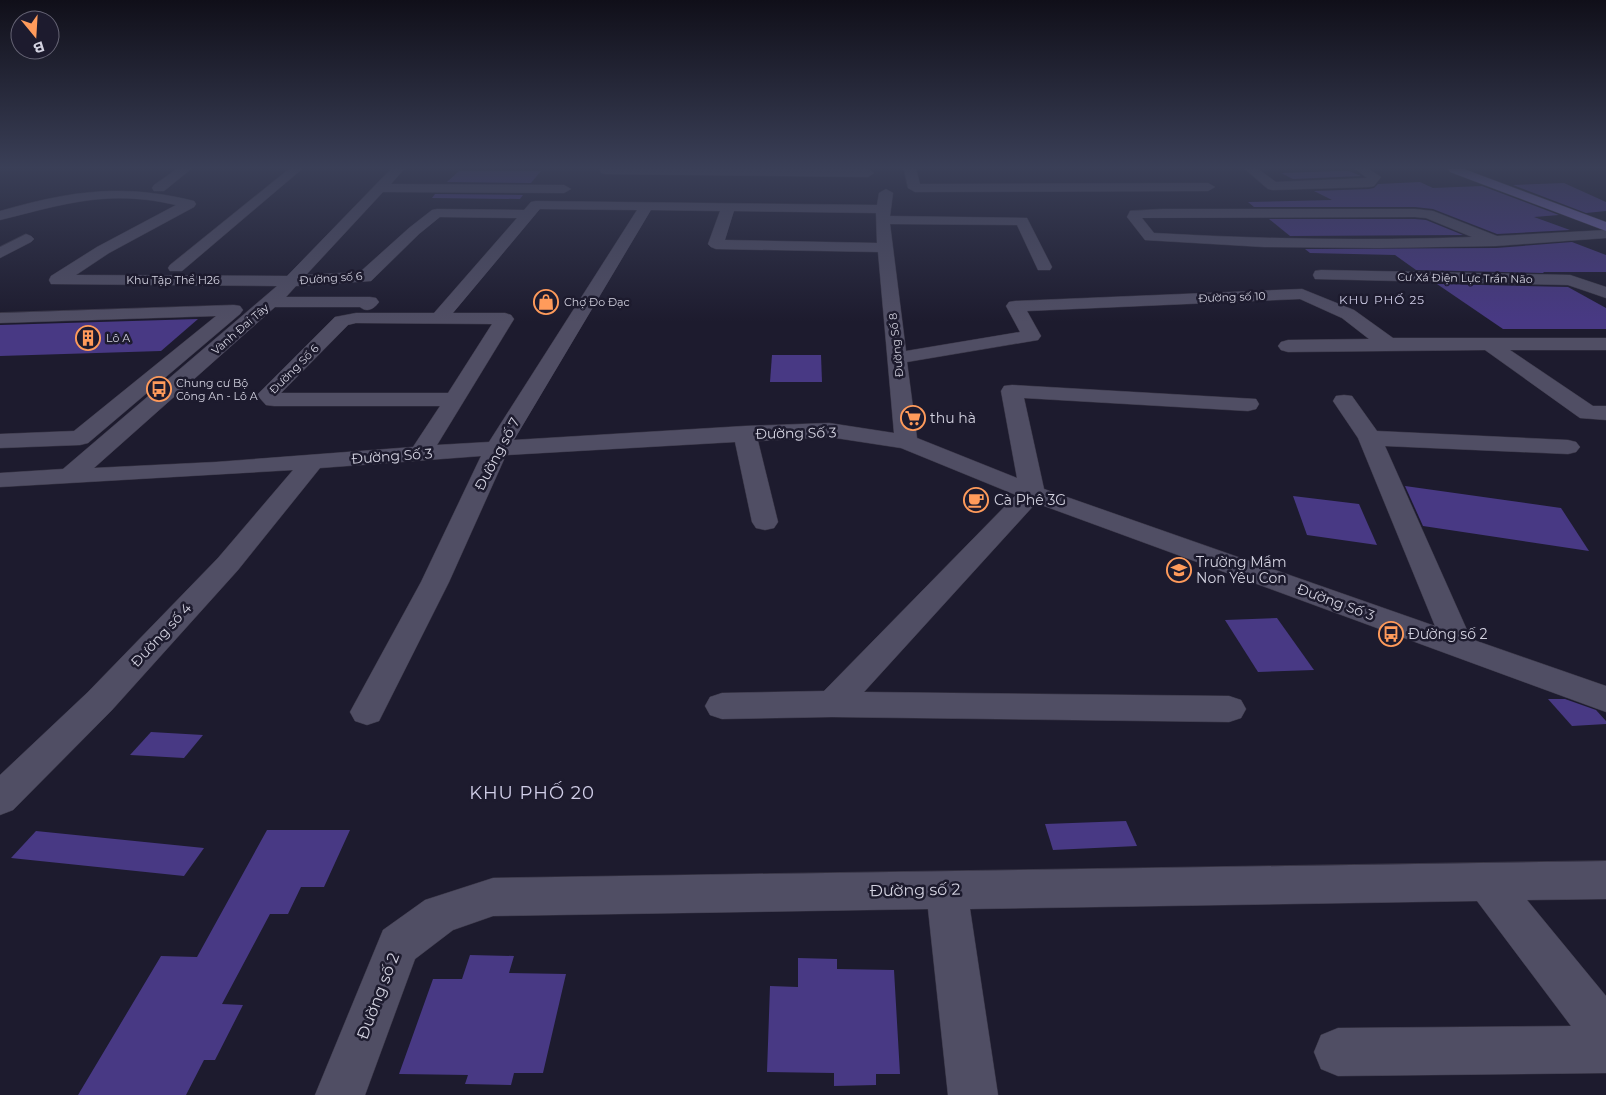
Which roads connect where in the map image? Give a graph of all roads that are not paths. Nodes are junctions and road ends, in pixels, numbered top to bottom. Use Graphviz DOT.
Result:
graph roads {
  1 [pos="159,220"];
  2 [pos="234,220"];
  3 [pos="348,220"];
  4 [pos="427,220"];
  5 [pos="523,220"];
  6 [pos="638,220"];
  7 [pos="724,220"];
  8 [pos="883,220"];
  9 [pos="1004,220"];
  10 [pos="1136,220"];
  11 [pos="1443,220"];
  12 [pos="1590,220"];
  13 [pos="1022,221"];
  14 [pos="1038,222"];
  15 [pos="1606,226"];
  16 [pos="1606,234"];
  17 [pos="26,239"];
  18 [pos="1496,241"];
  19 [pos="886,248"];
  20 [pos="0,253"];
  21 [pos="1044,266"];
  22 [pos="176,268"];
  23 [pos="1321,275"];
  24 [pos="290,281"];
  25 [pos="1606,293"];
  26 [pos="271,302"];
  27 [pos="440,317"];
  28 [pos="0,318"];
  29 [pos="356,318"];
  30 [pos="1388,344"];
  31 [pos="1489,344"];
  32 [pos="1606,344"];
  33 [pos="1288,346"];
  34 [pos="897,358"];
  35 [pos="454,399"];
  36 [pos="1344,401"];
  37 [pos="1248,404"];
  38 [pos="1606,413"];
  39 [pos="745,433"];
  40 [pos="1370,438"];
  41 [pos="0,441"];
  42 [pos="906,442"];
  43 [pos="1568,447"];
  44 [pos="497,448"];
  45 [pos="420,454"];
  46 [pos="313,462"];
  47 [pos="69,477"];
  48 [pos="0,480"];
  49 [pos="1032,493"];
  50 [pos="765,522"];
  51 [pos="1459,647"];
  52 [pos="1606,700"];
  53 [pos="832,704"];
  54 [pos="722,706"];
  55 [pos="1229,709"];
  56 [pos="367,712"];
  57 [pos="0,799"];
  58 [pos="1606,880"];
  59 [pos="1487,882"];
  60 [pos="947,890"];
  61 [pos="1606,1033"];
  62 [pos="1606,1049"];
  63 [pos="1338,1052"];
  64 [pos="340,1095"];
  65 [pos="973,1095"];
  1 -- 24 [label="street, Khu Tập Thể H26"];
  2 -- 22 [label="street"];
  3 -- 24 [label="street, Vành Đai Tây"];
  4 -- 24 [label="street, Đường số 6"];
  5 -- 27 [label="street"];
  6 -- 44 [label="street, Đường số 7"];
  7 -- 19 [label="street"];
  8 -- 19 [label="street, Đường Số 8"];
  9 -- 13 [label="street"];
  10 -- 18 [label="street"];
  11 -- 18 [label="street"];
  12 -- 15 [label="main road"];
  13 -- 14 [label="street"];
  13 -- 21 [label="street"];
  16 -- 18 [label="street"];
  17 -- 20 [label="street"];
  19 -- 34 [label="street, Đường Số 8"];
  23 -- 25 [label="street, Cư Xá Điện Lực Trần Não"];
  24 -- 26 [label="street, Vành Đai Tây"];
  26 -- 29 [label="street, Đường số 6"];
  26 -- 47 [label="street, Vành Đai Tây"];
  27 -- 29 [label="street, Đường Số 6"];
  27 -- 35 [label="street, Đường Số 6"];
  28 -- 41 [label="street"];
  29 -- 35 [label="street, Đường Số 6"];
  30 -- 31 [label="street"];
  30 -- 33 [label="street"];
  30 -- 34 [label="street, Đường số 10"];
  31 -- 32 [label="street"];
  31 -- 38 [label="street"];
  34 -- 42 [label="street, Đường Số 8"];
  35 -- 45 [label="street, Đường Số 6"];
  36 -- 40 [label="street"];
  37 -- 49 [label="street"];
  39 -- 42 [label="street, Đường Số 3"];
  39 -- 44 [label="street, Đường Số 3"];
  39 -- 50 [label="street"];
  40 -- 43 [label="street"];
  40 -- 51 [label="street"];
  42 -- 49 [label="street, Đường Số 3"];
  44 -- 45 [label="street, Đường Số 3"];
  44 -- 56 [label="street, Đường số 7"];
  45 -- 46 [label="street, Đường Số 3"];
  46 -- 47 [label="street, Đường Số 3"];
  46 -- 57 [label="street, Đường số 4"];
  47 -- 48 [label="street, Đường Số 3"];
  49 -- 51 [label="street, Đường Số 3"];
  49 -- 53 [label="street"];
  51 -- 52 [label="street, Đường Số 3"];
  53 -- 54 [label="street"];
  53 -- 55 [label="street"];
  58 -- 59 [label="street, Đường số 2"];
  59 -- 60 [label="street, Đường số 2"];
  59 -- 61 [label="street"];
  60 -- 64 [label="street, Đường số 2"];
  60 -- 65 [label="street"];
  62 -- 63 [label="street"];
}
